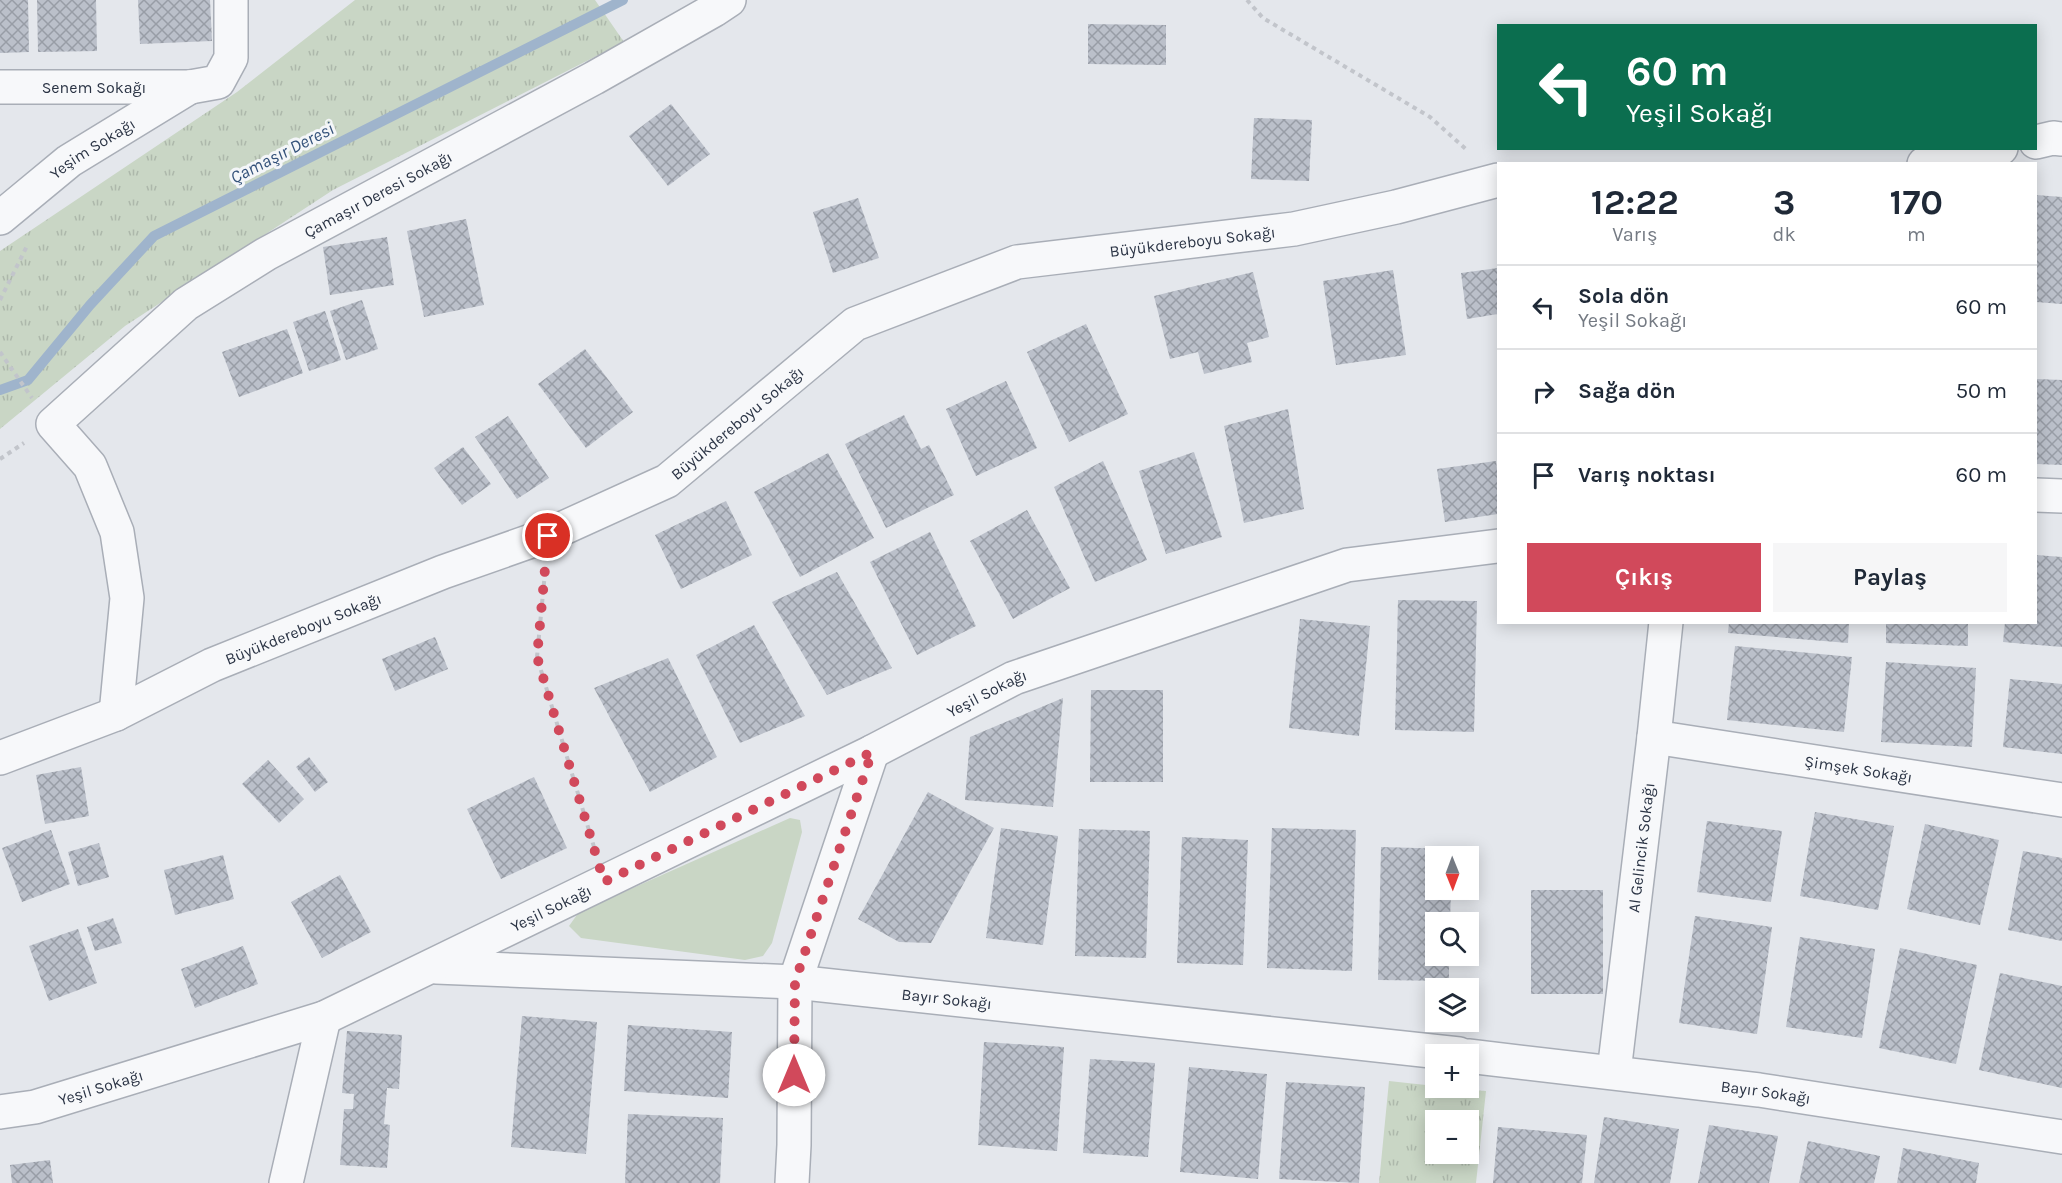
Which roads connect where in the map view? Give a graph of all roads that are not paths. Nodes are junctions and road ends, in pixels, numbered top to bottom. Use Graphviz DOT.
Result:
graph roads {
  1 [pos="231,0"];
  2 [pos="729,0"];
  3 [pos="0,87"];
  4 [pos="190,87"];
  5 [pos="2062,139"];
  6 [pos="2037,142"];
  7 [pos="1991,150"];
  8 [pos="1934,162"];
  9 [pos="1497,180"];
  10 [pos="0,218"];
  11 [pos="2037,495"];
  12 [pos="2062,496"];
  13 [pos="1497,546"];
  14 [pos="1666,624"];
  15 [pos="116,714"];
  16 [pos="1654,737"];
  17 [pos="872,752"];
  18 [pos="0,758"];
  19 [pos="2062,800"];
  20 [pos="431,966"];
  21 [pos="795,982"];
  22 [pos="324,1018"];
  23 [pos="1425,1050"];
  24 [pos="1479,1057"];
  25 [pos="1614,1072"];
  26 [pos="0,1112"];
  27 [pos="2062,1137"];
  28 [pos="286,1183"];
  29 [pos="792,1183"];
  1 -- 4 [label="street"];
  2 -- 15 [label="street, Çamaşır Deresi Sokağı"];
  3 -- 4 [label="street, Senem Sokağı"];
  4 -- 10 [label="street, Yeşim Sokağı"];
  5 -- 6 [label="street"];
  7 -- 8 [label="street"];
  9 -- 15 [label="street, Büyükdereboyu Sokağı"];
  11 -- 12 [label="street"];
  13 -- 17 [label="street, Yeşil Sokağı"];
  14 -- 16 [label="street, Al Gelincik Sokağı"];
  15 -- 18 [label="street, Büyükdereboyu Sokağı"];
  16 -- 19 [label="street, Şimşek Sokağı"];
  16 -- 25 [label="street, Al Gelincik Sokağı"];
  17 -- 20 [label="street, Yeşil Sokağı"];
  17 -- 21 [label="street"];
  20 -- 21 [label="street, Bayır Sokağı"];
  20 -- 22 [label="street, Yeşil Sokağı"];
  21 -- 23 [label="street, Bayır Sokağı"];
  21 -- 29 [label="street"];
  22 -- 26 [label="street, Yeşil Sokağı"];
  22 -- 28 [label="street"];
  24 -- 25 [label="street, Bayır Sokağı"];
  25 -- 27 [label="street, Bayır Sokağı"];
}
